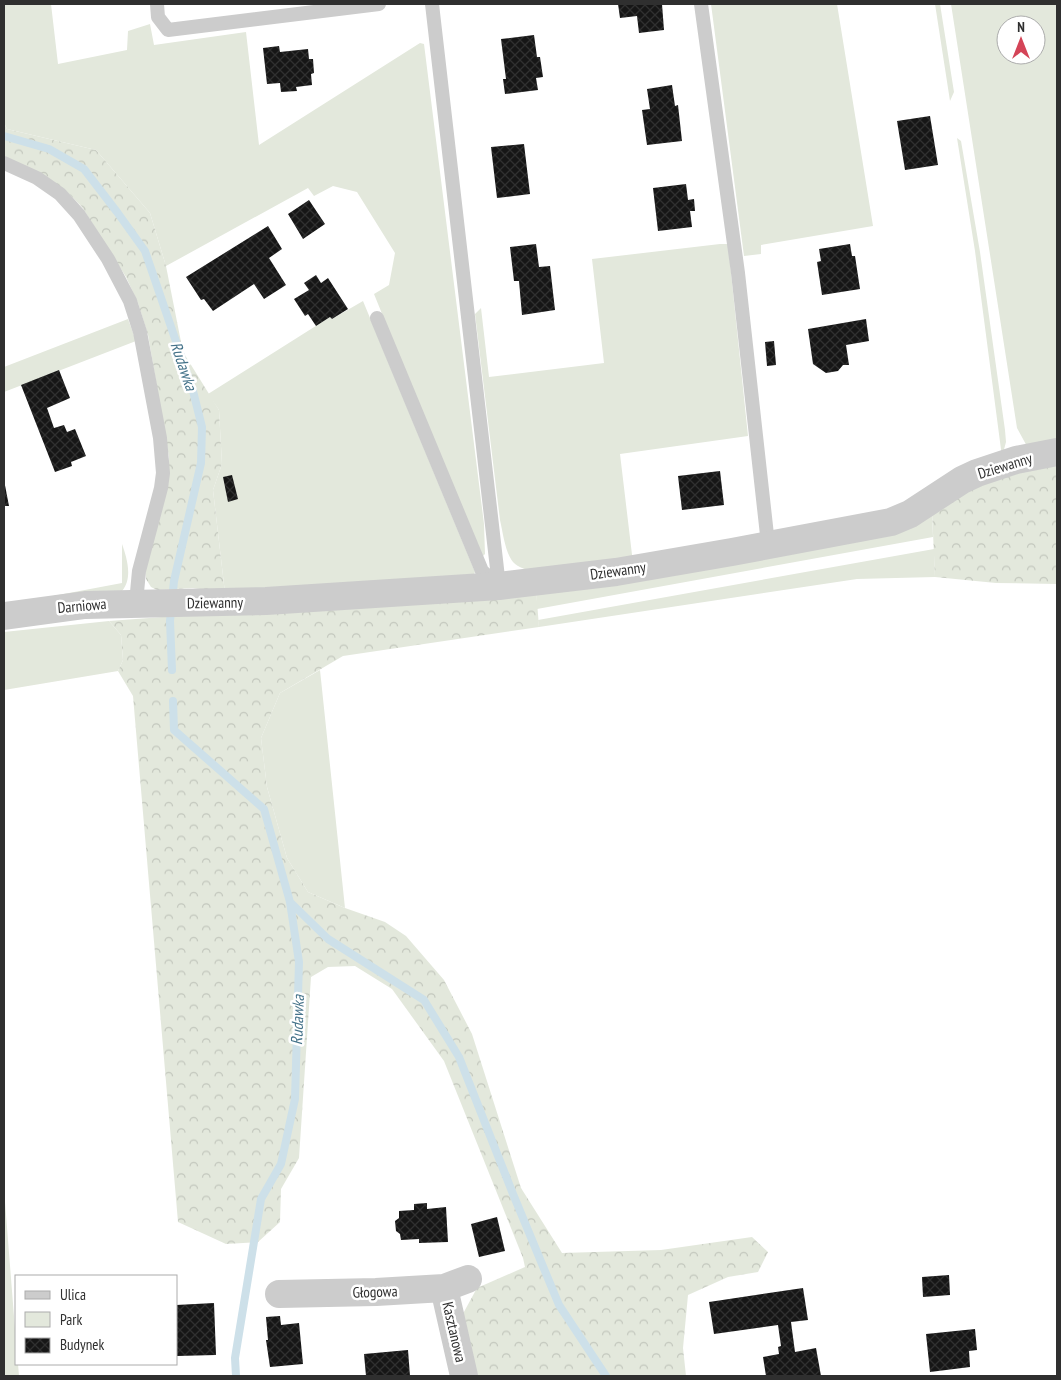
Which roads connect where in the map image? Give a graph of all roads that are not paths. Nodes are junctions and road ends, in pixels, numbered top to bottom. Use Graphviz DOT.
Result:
graph roads {
  1 [pos="157,4"];
  2 [pos="379,4"];
  3 [pos="432,4"];
  4 [pos="701,4"];
  5 [pos="4,163"];
  6 [pos="377,318"];
  7 [pos="1057,452"];
  8 [pos="768,544"];
  9 [pos="499,586"];
  10 [pos="148,603"];
  11 [pos="4,616"];
  12 [pos="457,1284"];
  13 [pos="279,1294"];
  14 [pos="464,1376"];
  1 -- 2 [label="lane"];
  3 -- 9 [label="lane"];
  4 -- 8 [label="lane"];
  5 -- 10 [label="lane"];
  6 -- 9 [label="lane"];
  7 -- 8 [label="street, Dziewanny"];
  8 -- 9 [label="street, Dziewanny"];
  9 -- 10 [label="street, Dziewanny"];
  10 -- 11 [label="street, Darniowa"];
  12 -- 13 [label="street, Głogowa"];
  12 -- 14 [label="street, Kasztanowa"];
}
